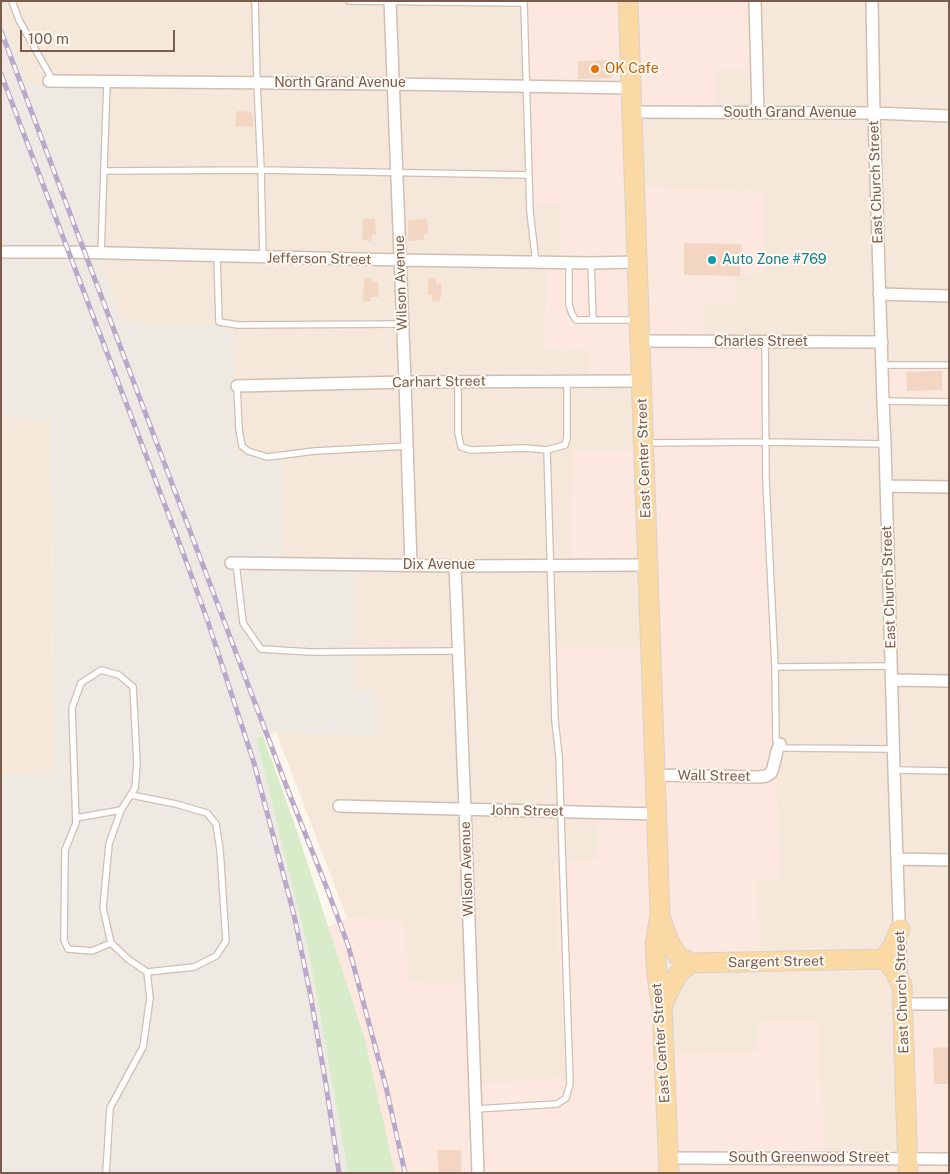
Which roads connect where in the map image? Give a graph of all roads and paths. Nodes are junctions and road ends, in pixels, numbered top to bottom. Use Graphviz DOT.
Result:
graph roads {
  1 [pos="12,1"];
  2 [pos="255,1"];
  3 [pos="349,1"];
  4 [pos="628,1"];
  5 [pos="755,1"];
  6 [pos="872,1"];
  7 [pos="390,2"];
  8 [pos="51,81"];
  9 [pos="107,82"];
  10 [pos="256,83"];
  11 [pos="393,84"];
  12 [pos="527,86"];
  13 [pos="630,88"];
  14 [pos="631,112"];
  15 [pos="874,113"];
  16 [pos="758,114"];
  17 [pos="949,116"];
  18 [pos="261,170"];
  19 [pos="104,171"];
  20 [pos="396,172"];
  21 [pos="528,174"];
  22 [pos="1,252"];
  23 [pos="101,254"];
  24 [pos="217,257"];
  25 [pos="263,258"];
  26 [pos="400,260"];
  27 [pos="536,262"];
  28 [pos="637,262"];
  29 [pos="569,263"];
  30 [pos="591,263"];
  31 [pos="879,294"];
  32 [pos="949,296"];
  33 [pos="593,320"];
  34 [pos="639,320"];
  35 [pos="403,324"];
  36 [pos="640,341"];
  37 [pos="765,342"];
  38 [pos="882,342"];
  39 [pos="882,365"];
  40 [pos="949,365"];
  41 [pos="567,381"];
  42 [pos="641,381"];
  43 [pos="405,382"];
  44 [pos="458,382"];
  45 [pos="237,386"];
  46 [pos="883,401"];
  47 [pos="949,402"];
  48 [pos="766,442"];
  49 [pos="644,443"];
  50 [pos="885,444"];
  51 [pos="407,446"];
  52 [pos="547,450"];
  53 [pos="886,486"];
  54 [pos="949,487"];
  55 [pos="233,563"];
  56 [pos="411,565"];
  57 [pos="647,565"];
  58 [pos="455,566"];
  59 [pos="551,566"];
  60 [pos="458,651"];
  61 [pos="891,666"];
  62 [pos="775,667"];
  63 [pos="892,680"];
  64 [pos="949,681"];
  65 [pos="780,744"];
  66 [pos="893,749"];
  67 [pos="894,770"];
  68 [pos="949,771"];
  69 [pos="655,775"];
  70 [pos="131,795"];
  71 [pos="339,806"];
  72 [pos="121,810"];
  73 [pos="465,810"];
  74 [pos="560,812"];
  75 [pos="656,814"];
  76 [pos="76,818"];
  77 [pos="898,859"];
  78 [pos="949,860"];
  79 [pos="660,914"];
  80 [pos="900,929"];
  81 [pos="111,943"];
  82 [pos="884,959"];
  83 [pos="691,963"];
  84 [pos="147,972"];
  85 [pos="902,994"];
  86 [pos="949,1004"];
  87 [pos="662,1007"];
  88 [pos="475,1109"];
  89 [pos="949,1159"];
  90 [pos="669,1166"];
  91 [pos="908,1166"];
  92 [pos="106,1173"];
  93 [pos="478,1173"];
  1 -- 8 [label="lane"];
  2 -- 10 [label="lane"];
  3 -- 7 [label="lane"];
  4 -- 13 [label="main road, East Center Street"];
  5 -- 16 [label="street"];
  6 -- 15 [label="street, East Church Street"];
  7 -- 11 [label="street, Wilson Avenue"];
  7 -- 12 [label="lane"];
  8 -- 9 [label="street, North Grand Avenue"];
  9 -- 10 [label="street, North Grand Avenue"];
  9 -- 19 [label="lane"];
  10 -- 11 [label="street, North Grand Avenue"];
  10 -- 18 [label="lane"];
  11 -- 12 [label="street, North Grand Avenue"];
  11 -- 20 [label="street, Wilson Avenue"];
  12 -- 13 [label="street, North Grand Avenue"];
  12 -- 21 [label="lane"];
  13 -- 14 [label="main road, East Center Street"];
  14 -- 16 [label="street, South Grand Avenue"];
  14 -- 28 [label="main road, East Center Street"];
  15 -- 16 [label="street, South Grand Avenue"];
  15 -- 17 [label="street, South Grand Avenue"];
  15 -- 31 [label="street, East Church Street"];
  18 -- 19 [label="lane"];
  18 -- 20 [label="lane"];
  18 -- 25 [label="lane"];
  19 -- 23 [label="lane"];
  20 -- 21 [label="lane"];
  20 -- 26 [label="street, Wilson Avenue"];
  21 -- 27 [label="lane"];
  22 -- 23 [label="street, Jefferson Street"];
  23 -- 24 [label="street, Jefferson Street"];
  24 -- 25 [label="street, Jefferson Street"];
  24 -- 35 [label="lane"];
  25 -- 26 [label="street, Jefferson Street"];
  26 -- 27 [label="street, Jefferson Street"];
  26 -- 35 [label="street, Wilson Avenue"];
  27 -- 29 [label="street, Jefferson Street"];
  28 -- 30 [label="street, Jefferson Street"];
  28 -- 34 [label="main road, East Center Street"];
  29 -- 30 [label="street, Jefferson Street"];
  29 -- 33 [label="lane"];
  30 -- 33 [label="lane"];
  31 -- 32 [label="street"];
  31 -- 38 [label="street, East Church Street"];
  33 -- 34 [label="lane"];
  34 -- 36 [label="main road, East Center Street"];
  35 -- 43 [label="street, Wilson Avenue"];
  36 -- 37 [label="street, Charles Street"];
  36 -- 42 [label="main road, East Center Street"];
  37 -- 38 [label="street, Charles Street"];
  37 -- 48 [label="lane"];
  38 -- 39 [label="street, East Church Street"];
  39 -- 40 [label="lane"];
  39 -- 46 [label="street, East Church Street"];
  41 -- 42 [label="street, Carhart Street"];
  41 -- 44 [label="street, Carhart Street"];
  41 -- 52 [label="lane"];
  42 -- 49 [label="main road, East Center Street"];
  43 -- 44 [label="street, Carhart Street"];
  43 -- 45 [label="street, Carhart Street"];
  43 -- 51 [label="street, Wilson Avenue"];
  44 -- 52 [label="lane"];
  45 -- 51 [label="lane"];
  46 -- 47 [label="lane"];
  46 -- 50 [label="street, East Church Street"];
  48 -- 49 [label="lane"];
  48 -- 50 [label="lane"];
  48 -- 62 [label="lane"];
  49 -- 57 [label="main road, East Center Street"];
  50 -- 53 [label="street, East Church Street"];
  51 -- 56 [label="street, Wilson Avenue"];
  52 -- 59 [label="lane"];
  53 -- 54 [label="street"];
  53 -- 61 [label="street, East Church Street"];
  55 -- 56 [label="street, Dix Avenue"];
  55 -- 60 [label="lane"];
  56 -- 58 [label="street, Dix Avenue"];
  57 -- 59 [label="street, Dix Avenue"];
  57 -- 69 [label="main road, East Center Street"];
  58 -- 59 [label="street, Dix Avenue"];
  58 -- 60 [label="street, Wilson Avenue"];
  59 -- 74 [label="lane"];
  60 -- 73 [label="street, Wilson Avenue"];
  61 -- 62 [label="lane"];
  61 -- 63 [label="street, East Church Street"];
  62 -- 65 [label="lane"];
  63 -- 64 [label="street"];
  63 -- 66 [label="street, East Church Street"];
  65 -- 66 [label="lane"];
  65 -- 69 [label="street, Wall Street"];
  66 -- 67 [label="street, East Church Street"];
  67 -- 68 [label="lane"];
  67 -- 77 [label="street, East Church Street"];
  69 -- 75 [label="main road, East Center Street"];
  70 -- 72 [label="lane"];
  70 -- 76 [label="lane"];
  70 -- 84 [label="lane"];
  71 -- 73 [label="street, John Street"];
  72 -- 76 [label="lane"];
  72 -- 81 [label="lane"];
  73 -- 74 [label="street, John Street"];
  73 -- 88 [label="street, Wilson Avenue"];
  74 -- 75 [label="street, John Street"];
  74 -- 88 [label="lane"];
  75 -- 79 [label="main road, East Center Street"];
  76 -- 81 [label="lane"];
  77 -- 78 [label="street"];
  77 -- 80 [label="street, East Church Street"];
  79 -- 83 [label="main road, East Center Street"];
  79 -- 87 [label="main road, East Center Street"];
  80 -- 82 [label="main road"];
  80 -- 85 [label="street, East Church Street"];
  81 -- 84 [label="lane"];
  82 -- 83 [label="main road, Sargent Street"];
  82 -- 85 [label="main road"];
  83 -- 87 [label="main road"];
  84 -- 92 [label="lane"];
  85 -- 86 [label="street"];
  85 -- 91 [label="main road, East Church Street"];
  87 -- 90 [label="main road, East Center Street"];
  88 -- 93 [label="street, Wilson Avenue"];
  89 -- 91 [label="street, South Greenwood Street"];
  90 -- 91 [label="street, South Greenwood Street"];
}
